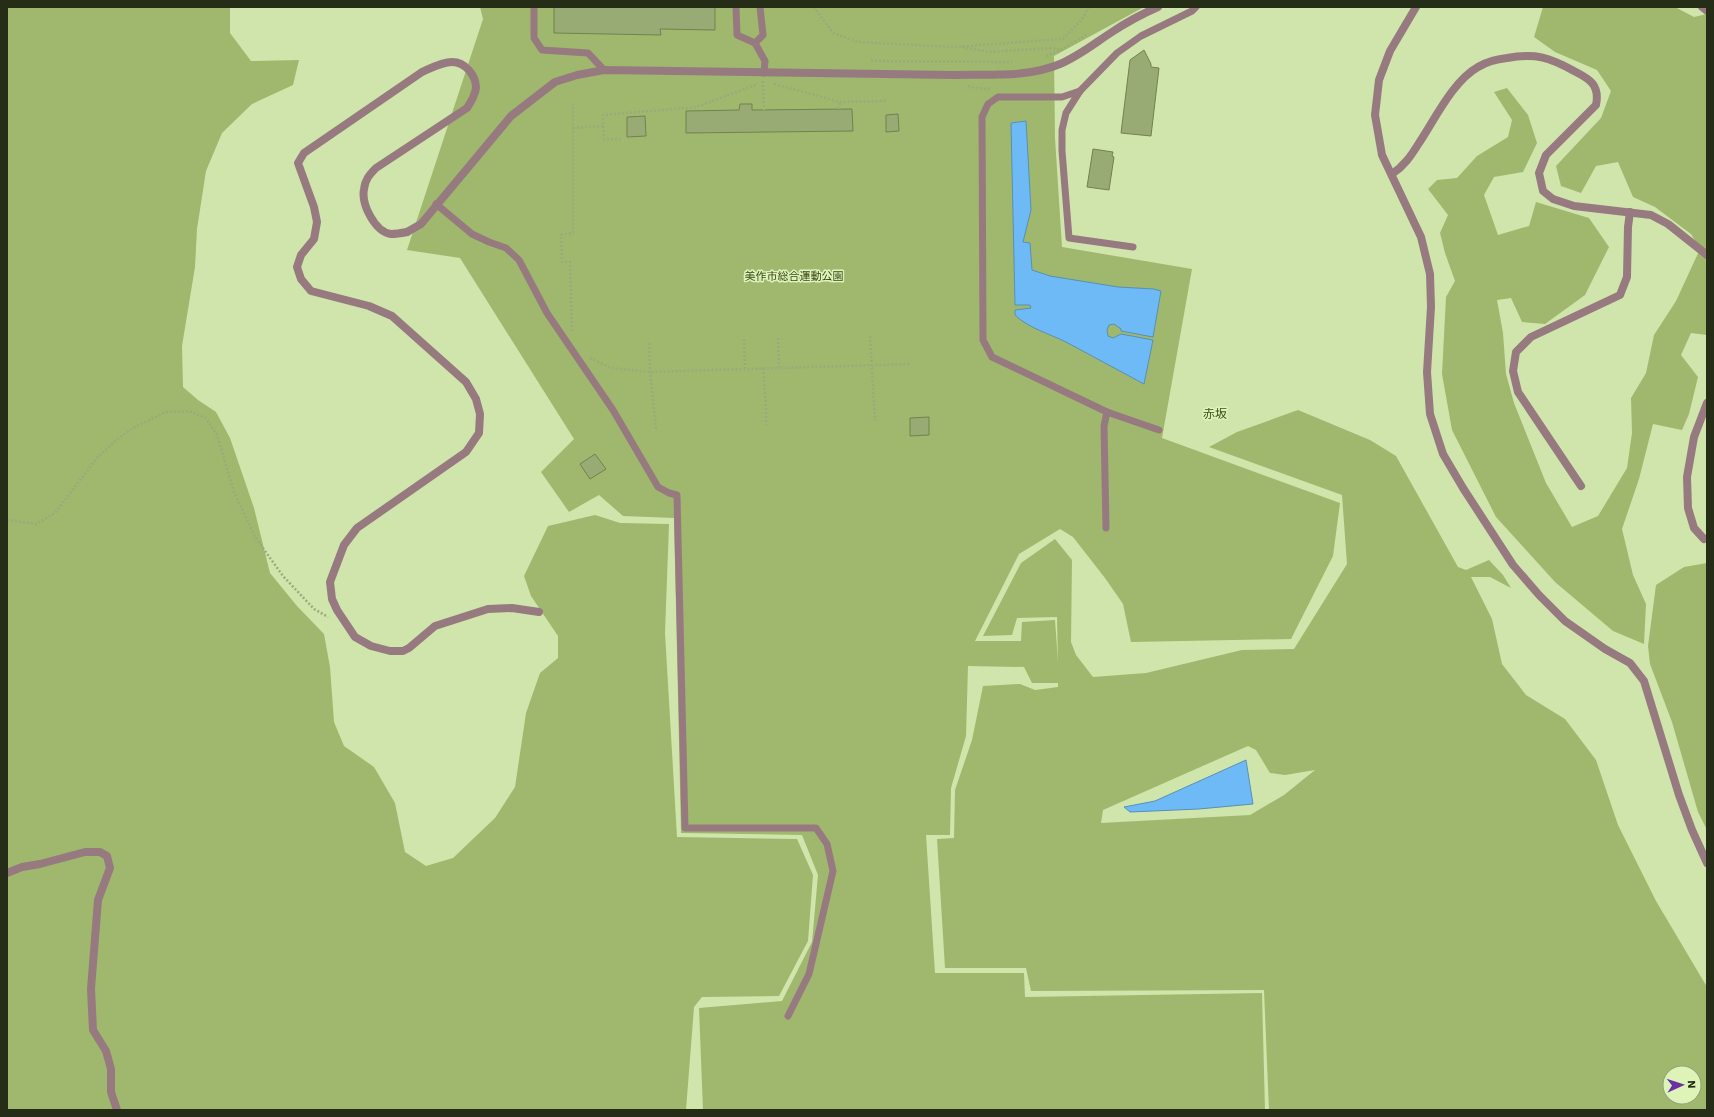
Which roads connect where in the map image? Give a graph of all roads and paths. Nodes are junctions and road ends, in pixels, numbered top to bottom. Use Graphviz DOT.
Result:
graph roads {
  1 [pos="534,7"];
  2 [pos="736,7"];
  3 [pos="760,7"];
  4 [pos="814,7"];
  5 [pos="1090,7"];
  6 [pos="1158,7"];
  7 [pos="1196,7"];
  8 [pos="1416,7"];
  9 [pos="1702,7"];
  10 [pos="1707,11"];
  11 [pos="1087,34"];
  12 [pos="755,43"];
  13 [pos="957,46"];
  14 [pos="1061,50"];
  15 [pos="1041,58"];
  16 [pos="868,62"];
  17 [pos="1020,62"];
  18 [pos="604,70"];
  19 [pos="764,73"];
  20 [pos="954,74"];
  21 [pos="763,82"];
  22 [pos="996,89"];
  23 [pos="1080,91"];
  24 [pos="886,101"];
  25 [pos="840,102"];
  26 [pos="574,104"];
  27 [pos="839,109"];
  28 [pos="764,110"];
  29 [pos="603,126"];
  30 [pos="573,128"];
  31 [pos="620,139"];
  32 [pos="1392,174"];
  33 [pos="436,204"];
  34 [pos="1630,212"];
  35 [pos="1133,247"];
  36 [pos="1707,255"];
  37 [pos="572,333"];
  38 [pos="870,336"];
  39 [pos="778,338"];
  40 [pos="744,339"];
  41 [pos="649,343"];
  42 [pos="587,357"];
  43 [pos="911,364"];
  44 [pos="872,365"];
  45 [pos="745,368"];
  46 [pos="763,368"];
  47 [pos="779,368"];
  48 [pos="650,372"];
  49 [pos="1707,403"];
  50 [pos="1107,412"];
  51 [pos="875,421"];
  52 [pos="766,425"];
  53 [pos="656,429"];
  54 [pos="1159,430"];
  55 [pos="1581,486"];
  56 [pos="7,520"];
  57 [pos="1106,528"];
  58 [pos="1704,539"];
  59 [pos="539,612"];
  60 [pos="342,618"];
  61 [pos="1707,863"];
  62 [pos="7,873"];
  63 [pos="788,1016"];
  64 [pos="117,1110"];
  1 -- 18 [label="lane"];
  2 -- 12 [label="lane"];
  3 -- 12 [label="lane"];
  4 -- 13 [label="path"];
  5 -- 13 [label="path"];
  6 -- 20 [label="street"];
  7 -- 23 [label="lane"];
  8 -- 32 [label="street"];
  9 -- 10 [label="street"];
  11 -- 14 [label="path"];
  12 -- 19 [label="lane"];
  13 -- 14 [label="path"];
  14 -- 15 [label="path"];
  16 -- 17 [label="path"];
  18 -- 19 [label="street"];
  18 -- 33 [label="street"];
  19 -- 20 [label="street"];
  19 -- 21 [label="path"];
  20 -- 22 [label="path"];
  21 -- 25 [label="path"];
  21 -- 28 [label="path"];
  21 -- 29 [label="path"];
  23 -- 35 [label="lane"];
  23 -- 50 [label="lane"];
  24 -- 25 [label="path"];
  25 -- 27 [label="path"];
  26 -- 30 [label="path"];
  29 -- 30 [label="path"];
  29 -- 31 [label="path"];
  30 -- 37 [label="path"];
  32 -- 34 [label="street"];
  32 -- 61 [label="street"];
  33 -- 60 [label="street"];
  33 -- 63 [label="lane"];
  34 -- 36 [label="street"];
  34 -- 55 [label="street"];
  38 -- 44 [label="path"];
  39 -- 47 [label="path"];
  40 -- 45 [label="path"];
  41 -- 48 [label="path"];
  42 -- 48 [label="path"];
  43 -- 44 [label="path"];
  44 -- 47 [label="path"];
  44 -- 51 [label="path"];
  45 -- 46 [label="path"];
  45 -- 48 [label="path"];
  46 -- 47 [label="path"];
  46 -- 52 [label="path"];
  48 -- 53 [label="path"];
  49 -- 58 [label="street"];
  50 -- 54 [label="lane"];
  50 -- 57 [label="lane"];
  56 -- 60 [label="path"];
  59 -- 60 [label="street"];
  62 -- 64 [label="street"];
}
